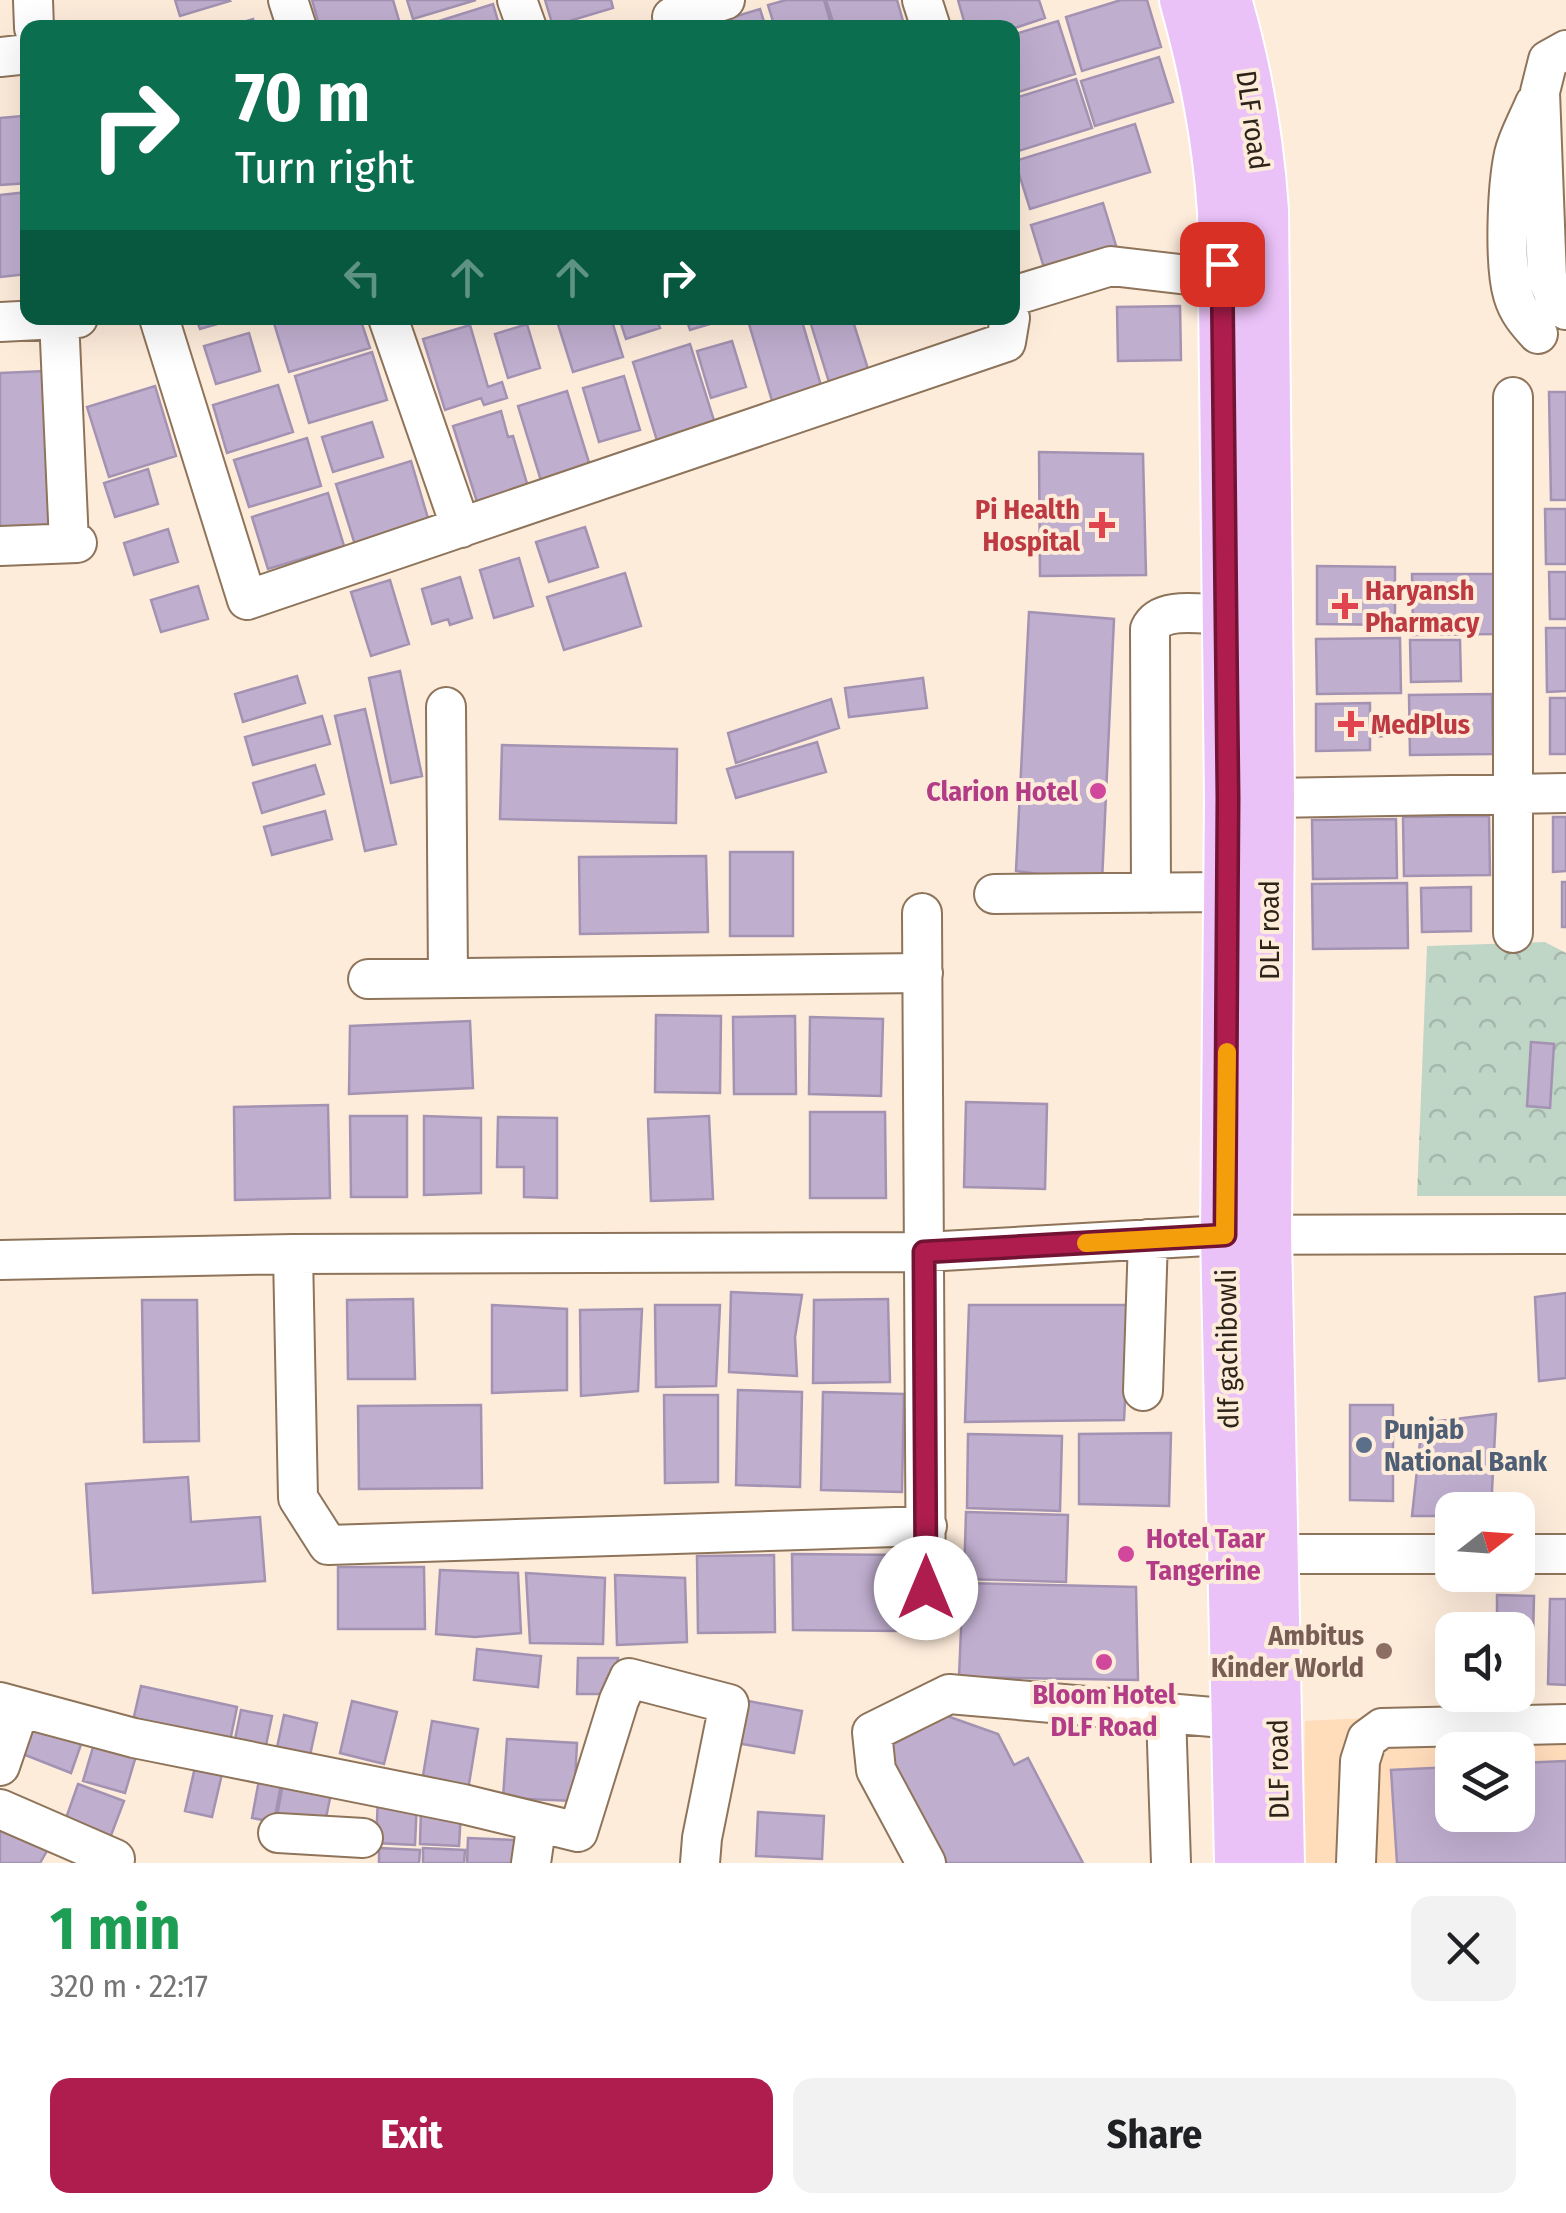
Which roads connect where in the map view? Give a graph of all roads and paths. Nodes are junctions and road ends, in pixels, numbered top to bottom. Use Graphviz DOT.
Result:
graph roads {
  1 [pos="725,0"];
  2 [pos="1184,0"];
  3 [pos="1227,0"];
  4 [pos="672,17"];
  5 [pos="1566,50"];
  6 [pos="1222,278"];
  7 [pos="1020,295"];
  8 [pos="1552,322"];
  9 [pos="60,325"];
  10 [pos="161,325"];
  11 [pos="396,325"];
  12 [pos="1009,325"];
  13 [pos="1513,397"];
  14 [pos="460,528"];
  15 [pos="0,534"];
  16 [pos="71,539"];
  17 [pos="0,546"];
  18 [pos="1226,615"];
  19 [pos="446,707"];
  20 [pos="1514,794"];
  21 [pos="1566,794"];
  22 [pos="1270,798"];
  23 [pos="1228,892"];
  24 [pos="1150,893"];
  25 [pos="994,894"];
  26 [pos="922,913"];
  27 [pos="1513,933"];
  28 [pos="922,973"];
  29 [pos="448,978"];
  30 [pos="368,979"];
  31 [pos="1566,1234"];
  32 [pos="1246,1235"];
  33 [pos="1148,1239"];
  34 [pos="924,1252"];
  35 [pos="293,1254"];
  36 [pos="0,1260"];
  37 [pos="1142,1391"];
  38 [pos="926,1526"];
  39 [pos="1272,1554"];
  40 [pos="1435,1554"];
  41 [pos="1535,1554"];
  42 [pos="1566,1554"];
  43 [pos="926,1618"];
  44 [pos="10,1706"];
  45 [pos="1166,1713"];
  46 [pos="1235,1719"];
  47 [pos="1566,1724"];
  48 [pos="0,1766"];
  49 [pos="378,1787"];
  50 [pos="0,1810"];
  51 [pos="537,1822"];
  52 [pos="278,1833"];
  53 [pos="365,1850"];
  54 [pos="115,1859"];
  55 [pos="530,1863"];
  56 [pos="700,1863"];
  57 [pos="926,1863"];
  58 [pos="1171,1863"];
  59 [pos="1239,1863"];
  60 [pos="1280,1863"];
  61 [pos="1356,1863"];
  1 -- 4 [label="street"];
  2 -- 6 [label="main road, dlf gachibowli"];
  3 -- 22 [label="main road, DLF road"];
  5 -- 8 [label="street"];
  6 -- 7 [label="street"];
  6 -- 18 [label="main road, dlf gachibowli"];
  9 -- 16 [label="street"];
  10 -- 14 [label="street"];
  11 -- 14 [label="street"];
  12 -- 14 [label="street"];
  13 -- 20 [label="street"];
  15 -- 16 [label="street"];
  16 -- 17 [label="street"];
  18 -- 23 [label="main road, dlf gachibowli"];
  18 -- 24 [label="street"];
  19 -- 29 [label="street"];
  20 -- 21 [label="street"];
  20 -- 22 [label="street"];
  20 -- 27 [label="street"];
  22 -- 32 [label="main road, DLF road"];
  23 -- 24 [label="street"];
  23 -- 32 [label="main road, dlf gachibowli"];
  24 -- 25 [label="street"];
  26 -- 28 [label="street"];
  28 -- 29 [label="street"];
  28 -- 34 [label="street"];
  29 -- 30 [label="street"];
  31 -- 32 [label="street"];
  32 -- 33 [label="street"];
  32 -- 39 [label="main road, DLF road"];
  32 -- 46 [label="main road, dlf gachibowli"];
  33 -- 34 [label="street"];
  33 -- 37 [label="street"];
  34 -- 35 [label="street"];
  34 -- 38 [label="street"];
  35 -- 36 [label="street"];
  35 -- 38 [label="street"];
  38 -- 43 [label="street"];
  39 -- 40 [label="street"];
  39 -- 60 [label="main road, DLF road"];
  41 -- 42 [label="street"];
  44 -- 48 [label="street"];
  44 -- 49 [label="street"];
  45 -- 46 [label="street"];
  45 -- 57 [label="street"];
  45 -- 58 [label="street"];
  46 -- 59 [label="main road, dlf gachibowli"];
  47 -- 61 [label="street"];
  49 -- 51 [label="street"];
  49 -- 53 [label="street"];
  50 -- 54 [label="street"];
  51 -- 55 [label="street"];
  51 -- 56 [label="street"];
  52 -- 53 [label="street"];
}
